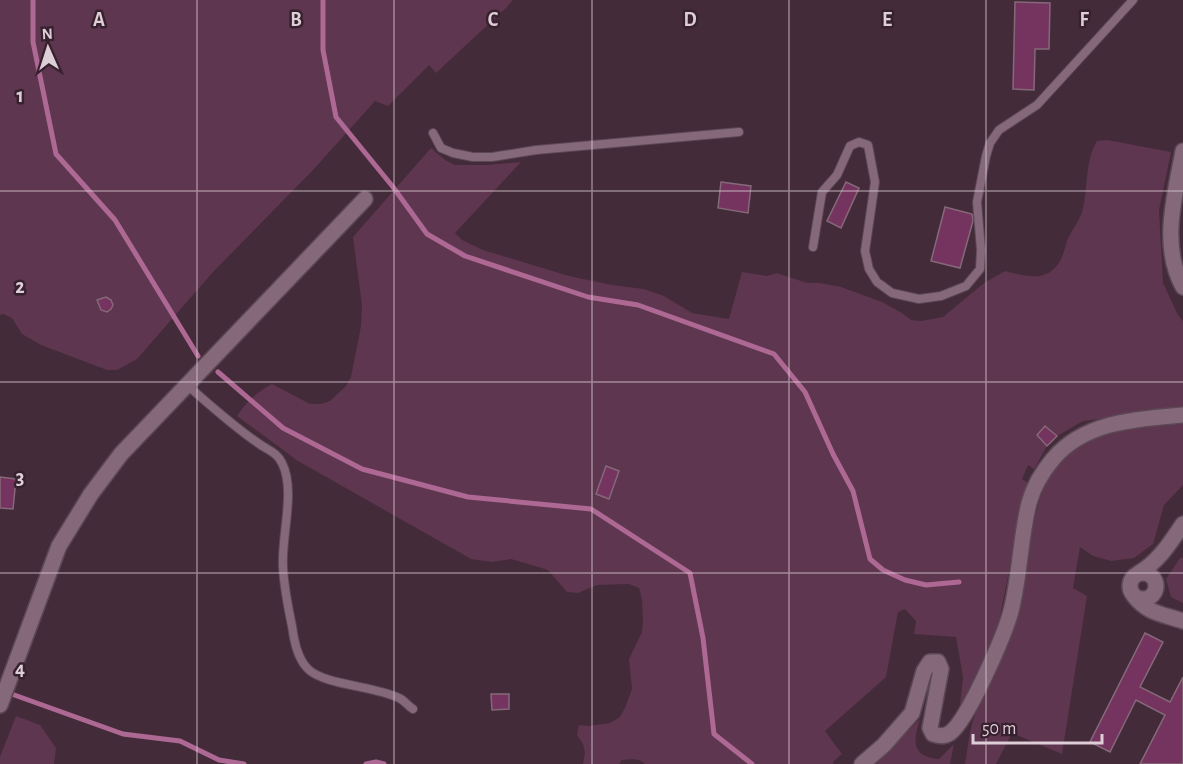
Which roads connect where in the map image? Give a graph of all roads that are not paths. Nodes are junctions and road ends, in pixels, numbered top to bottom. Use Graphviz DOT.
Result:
graph roads {
  1 [pos="1133,0"];
  2 [pos="739,132"];
  3 [pos="433,133"];
  4 [pos="1183,151"];
  5 [pos="365,199"];
  6 [pos="813,247"];
  7 [pos="1183,287"];
  8 [pos="187,385"];
  9 [pos="1183,415"];
  10 [pos="1183,524"];
  11 [pos="1162,554"];
  12 [pos="1139,573"];
  13 [pos="1155,587"];
  14 [pos="1133,595"];
  15 [pos="1182,621"];
  16 [pos="0,705"];
  17 [pos="413,710"];
  18 [pos="862,764"];
  1 -- 6 [label="lane"];
  2 -- 3 [label="lane"];
  4 -- 7 [label="street"];
  5 -- 8 [label="street"];
  8 -- 16 [label="street"];
  8 -- 17 [label="lane"];
  9 -- 18 [label="street"];
  10 -- 11 [label="street"];
  11 -- 12 [label="street"];
  11 -- 13 [label="street"];
  12 -- 13 [label="street"];
  12 -- 14 [label="street"];
  13 -- 14 [label="street"];
  13 -- 15 [label="street"];
  14 -- 15 [label="street"];
}
